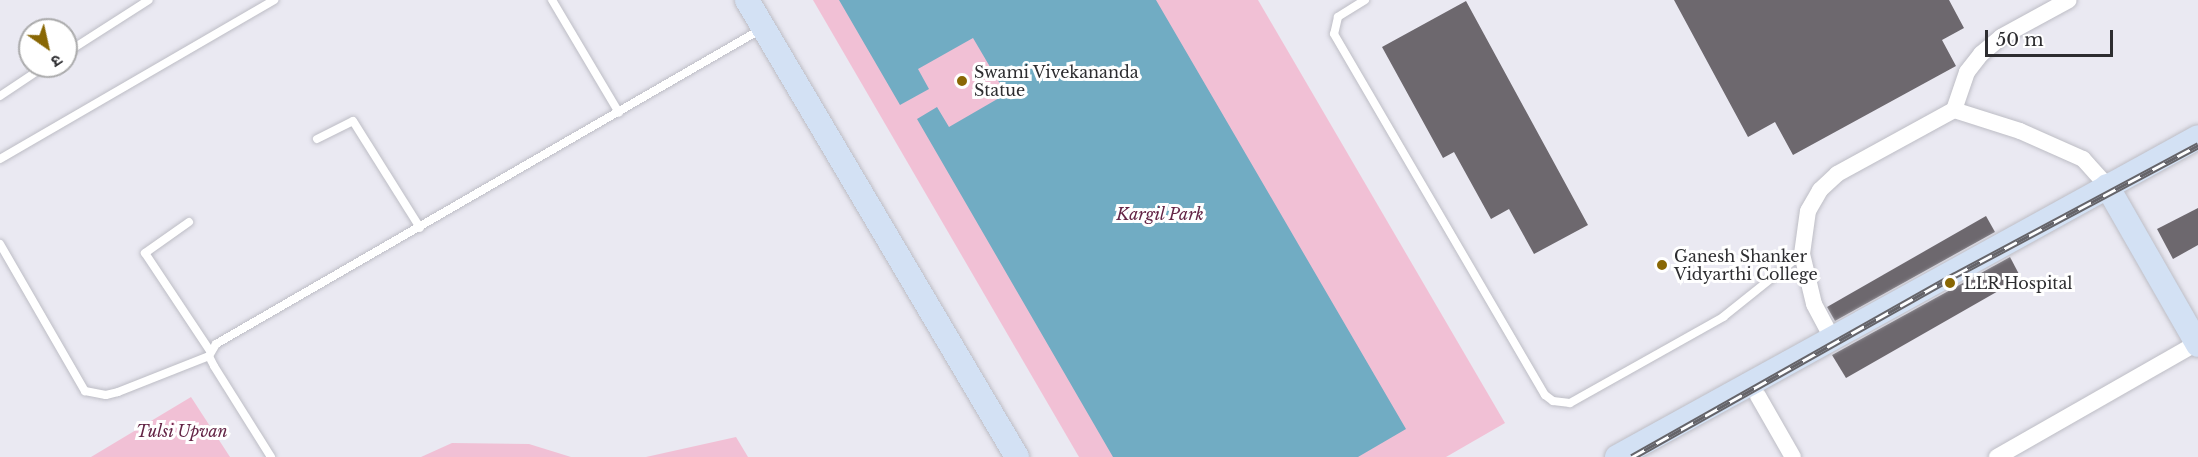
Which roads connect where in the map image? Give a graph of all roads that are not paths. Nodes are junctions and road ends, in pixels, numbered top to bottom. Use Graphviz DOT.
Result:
graph roads {
  1 [pos="149,0"];
  2 [pos="274,0"];
  3 [pos="552,0"];
  4 [pos="747,0"];
  5 [pos="1365,0"];
  6 [pos="2069,0"];
  7 [pos="1351,3"];
  8 [pos="763,27"];
  9 [pos="78,45"];
  10 [pos="27,78"];
  11 [pos="0,96"];
  12 [pos="1954,110"];
  13 [pos="619,113"];
  14 [pos="2198,137"];
  15 [pos="317,139"];
  16 [pos="2198,152"];
  17 [pos="0,159"];
  18 [pos="2110,192"];
  19 [pos="189,222"];
  20 [pos="420,228"];
  21 [pos="0,244"];
  22 [pos="1802,254"];
  23 [pos="1832,338"];
  24 [pos="2198,344"];
  25 [pos="210,353"];
  26 [pos="1758,396"];
  27 [pos="1667,438"];
  28 [pos="271,457"];
  29 [pos="1017,457"];
  30 [pos="1617,457"];
  31 [pos="1649,457"];
  32 [pos="1793,457"];
  33 [pos="1997,457"];
  1 -- 9 [label="lane"];
  2 -- 17 [label="lane"];
  3 -- 13 [label="lane"];
  4 -- 8 [label="main road"];
  5 -- 7 [label="lane"];
  6 -- 12 [label="street"];
  7 -- 22 [label="lane"];
  8 -- 13 [label="lane"];
  8 -- 29 [label="main road"];
  10 -- 11 [label="lane"];
  12 -- 18 [label="street"];
  12 -- 22 [label="street"];
  13 -- 20 [label="lane"];
  14 -- 18 [label="main road"];
  15 -- 20 [label="lane"];
  16 -- 18 [label="main road"];
  18 -- 23 [label="main road"];
  18 -- 24 [label="main road"];
  18 -- 26 [label="main road"];
  19 -- 25 [label="lane"];
  20 -- 25 [label="lane"];
  21 -- 25 [label="lane"];
  22 -- 23 [label="street"];
  23 -- 27 [label="main road"];
  24 -- 33 [label="street"];
  25 -- 28 [label="lane"];
  26 -- 27 [label="main road"];
  26 -- 32 [label="street"];
  27 -- 30 [label="main road"];
  27 -- 31 [label="main road"];
}
